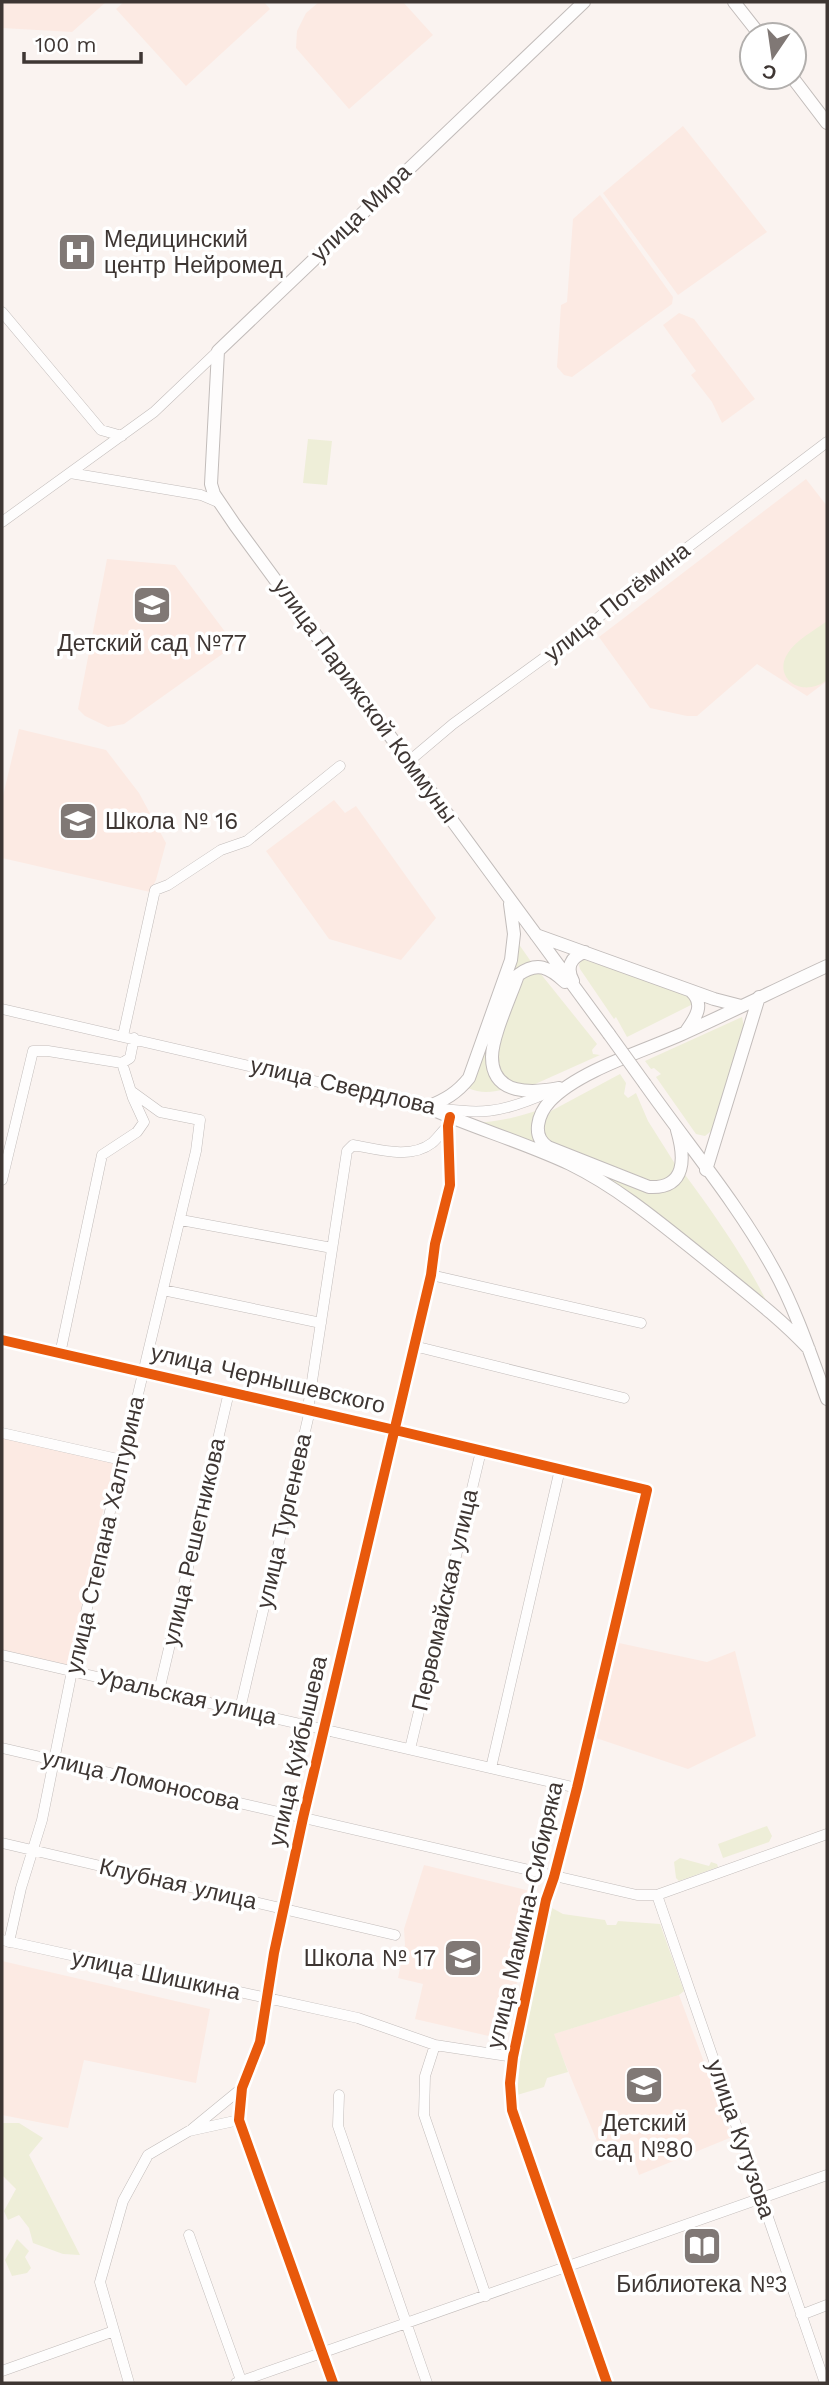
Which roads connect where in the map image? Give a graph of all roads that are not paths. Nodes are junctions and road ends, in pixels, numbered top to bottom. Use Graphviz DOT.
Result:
graph roads {
  1 [pos="584,2"];
  2 [pos="734,2"];
  3 [pos="749,21"];
  4 [pos="803,91"];
  5 [pos="827,123"];
  6 [pos="2,312"];
  7 [pos="218,351"];
  8 [pos="101,430"];
  9 [pos="122,436"];
  10 [pos="827,442"];
  11 [pos="100,451"];
  12 [pos="69,473"];
  13 [pos="220,503"];
  14 [pos="2,522"];
  15 [pos="408,762"];
  16 [pos="340,766"];
  17 [pos="509,898"];
  18 [pos="535,934"];
  19 [pos="585,952"];
  20 [pos="827,966"];
  21 [pos="685,987"];
  22 [pos="580,995"];
  23 [pos="759,997"];
  24 [pos="741,1006"];
  25 [pos="2,1009"];
  26 [pos="684,1033"];
  27 [pos="123,1036"];
  28 [pos="134,1038"];
  29 [pos="122,1063"];
  30 [pos="584,1077"];
  31 [pos="559,1087"];
  32 [pos="131,1091"];
  33 [pos="427,1107"];
  34 [pos="449,1122"];
  35 [pos="677,1130"];
  36 [pos="706,1171"];
  37 [pos="2,1180"];
  38 [pos="181,1220"];
  39 [pos="332,1248"];
  40 [pos="431,1275"];
  41 [pos="163,1290"];
  42 [pos="321,1323"];
  43 [pos="641,1323"];
  44 [pos="2,1340"];
  45 [pos="414,1346"];
  46 [pos="809,1349"];
  47 [pos="60,1354"];
  48 [pos="143,1373"];
  49 [pos="229,1392"];
  50 [pos="624,1398"];
  51 [pos="827,1399"];
  52 [pos="310,1410"];
  53 [pos="395,1430"];
  54 [pos="2,1433"];
  55 [pos="481,1451"];
  56 [pos="122,1460"];
  57 [pos="559,1469"];
  58 [pos="647,1490"];
  59 [pos="2,1655"];
  60 [pos="72,1671"];
  61 [pos="159,1691"];
  62 [pos="240,1709"];
  63 [pos="324,1729"];
  64 [pos="2,1748"];
  65 [pos="410,1749"];
  66 [pos="53,1760"];
  67 [pos="491,1768"];
  68 [pos="577,1788"];
  69 [pos="303,1818"];
  70 [pos="827,1834"];
  71 [pos="2,1843"];
  72 [pos="33,1851"];
  73 [pos="554,1877"];
  74 [pos="657,1895"];
  75 [pos="284,1909"];
  76 [pos="394,1935"];
  77 [pos="6,1941"];
  78 [pos="265,1997"];
  79 [pos="435,2045"];
  80 [pos="513,2057"];
  81 [pos="242,2088"];
  82 [pos="340,2095"];
  83 [pos="239,2120"];
  84 [pos="189,2131"];
  85 [pos="827,2175"];
  86 [pos="762,2198"];
  87 [pos="189,2235"];
  88 [pos="566,2267"];
  89 [pos="486,2296"];
  90 [pos="827,2305"];
  91 [pos="801,2315"];
  92 [pos="406,2323"];
  93 [pos="114,2331"];
  94 [pos="322,2353"];
  95 [pos="2,2371"];
  96 [pos="129,2383"];
  97 [pos="240,2383"];
  98 [pos="333,2383"];
  99 [pos="427,2383"];
  100 [pos="607,2383"];
  101 [pos="825,2383"];
  1 -- 7 [label="main road, улица Мира"];
  2 -- 3 [label="main road"];
  4 -- 5 [label="main road"];
  6 -- 8 [label="street"];
  7 -- 9 [label="street, улица Мира"];
  7 -- 13 [label="main road, улица Парижской Коммуны"];
  8 -- 9 [label="street"];
  8 -- 11 [label="street"];
  9 -- 11 [label="street, улица Мира"];
  10 -- 15 [label="street, улица Потёмина"];
  11 -- 12 [label="street, улица Мира"];
  12 -- 13 [label="street"];
  12 -- 14 [label="street, улица Мира"];
  13 -- 15 [label="main road, улица Парижской Коммуны"];
  15 -- 17 [label="main road, улица Парижской Коммуны"];
  16 -- 27 [label="street"];
  17 -- 18 [label="main road, улица Парижской Коммуны"];
  17 -- 33 [label="main road"];
  18 -- 19 [label="main road"];
  18 -- 22 [label="main road, улица Парижской Коммуны"];
  19 -- 21 [label="main road"];
  19 -- 22 [label="main road"];
  20 -- 23 [label="main road, улица Свердлова"];
  21 -- 24 [label="main road"];
  21 -- 26 [label="main road"];
  22 -- 31 [label="main road"];
  22 -- 35 [label="main road, bridge"];
  23 -- 24 [label="main road, улица Свердлова"];
  23 -- 36 [label="main road"];
  24 -- 26 [label="main road, улица Свердлова"];
  25 -- 27 [label="street, улица Свердлова"];
  26 -- 30 [label="main road, улица Свердлова"];
  27 -- 28 [label="street, улица Свердлова"];
  28 -- 29 [label="street"];
  28 -- 33 [label="street, улица Свердлова"];
  29 -- 32 [label="street"];
  29 -- 37 [label="street"];
  30 -- 31 [label="street, улица Свердлова"];
  30 -- 35 [label="main road"];
  31 -- 33 [label="street, улица Свердлова"];
  32 -- 38 [label="street, улица Степана Халтурина"];
  32 -- 47 [label="street"];
  33 -- 34 [label="main road"];
  34 -- 39 [label="street, улица Тургенева"];
  34 -- 40 [label="street, улица Куйбышева"];
  34 -- 46 [label="main road"];
  35 -- 36 [label="main road"];
  36 -- 46 [label="main road"];
  38 -- 39 [label="street"];
  38 -- 41 [label="street, улица Степана Халтурина"];
  39 -- 42 [label="street, улица Тургенева"];
  40 -- 43 [label="street"];
  40 -- 45 [label="street, улица Куйбышева"];
  41 -- 42 [label="street"];
  41 -- 48 [label="street, улица Степана Халтурина"];
  42 -- 52 [label="street, улица Тургенева"];
  44 -- 47 [label="street, улица Чернышевского"];
  45 -- 50 [label="street"];
  45 -- 53 [label="street, улица Куйбышева"];
  46 -- 51 [label="main road"];
  47 -- 48 [label="street, улица Чернышевского"];
  48 -- 49 [label="street, улица Чернышевского"];
  48 -- 56 [label="street, улица Степана Халтурина"];
  49 -- 52 [label="street, улица Чернышевского"];
  49 -- 61 [label="street, улица Решетникова"];
  52 -- 53 [label="street, улица Чернышевского"];
  52 -- 62 [label="street, улица Тургенева"];
  53 -- 55 [label="street, улица Чернышевского"];
  53 -- 63 [label="street, улица Куйбышева"];
  54 -- 56 [label="street"];
  55 -- 57 [label="street, улица Чернышевского"];
  55 -- 65 [label="street, Первомайская улица"];
  56 -- 60 [label="street, улица Степана Халтурина"];
  57 -- 58 [label="street, улица Чернышевского"];
  57 -- 67 [label="street"];
  58 -- 68 [label="street, улица Мамина-Сибиряка"];
  59 -- 60 [label="street, Уральская улица"];
  60 -- 61 [label="street, Уральская улица"];
  60 -- 66 [label="street, улица Степана Халтурина"];
  61 -- 62 [label="street, Уральская улица"];
  62 -- 63 [label="street, Уральская улица"];
  63 -- 65 [label="street, Уральская улица"];
  63 -- 69 [label="street, улица Куйбышева"];
  64 -- 66 [label="street, улица Ломоносова"];
  65 -- 67 [label="street, Уральская улица"];
  66 -- 69 [label="street, улица Ломоносова"];
  66 -- 72 [label="street, улица Степана Халтурина"];
  67 -- 68 [label="street, Уральская улица"];
  68 -- 73 [label="street, улица Мамина-Сибиряка"];
  69 -- 73 [label="street, улица Ломоносова"];
  69 -- 75 [label="street, улица Куйбышева"];
  70 -- 74 [label="street, улица Ломоносова"];
  71 -- 72 [label="street, Клубная улица"];
  72 -- 75 [label="street, Клубная улица"];
  72 -- 77 [label="street, улица Степана Халтурина"];
  73 -- 74 [label="street, улица Ломоносова"];
  73 -- 80 [label="street, улица Мамина-Сибиряка"];
  74 -- 86 [label="street, улица Кутузова"];
  75 -- 76 [label="street, Клубная улица"];
  75 -- 78 [label="street, улица Куйбышева"];
  77 -- 78 [label="street, улица Шишкина"];
  78 -- 79 [label="street, улица Шишкина"];
  78 -- 81 [label="street, улица Куйбышева"];
  79 -- 80 [label="street, улица Шишкина"];
  79 -- 89 [label="street"];
  80 -- 88 [label="street, улица Мамина-Сибиряка"];
  81 -- 83 [label="street, улица Куйбышева"];
  81 -- 84 [label="street"];
  82 -- 92 [label="street"];
  83 -- 84 [label="street"];
  83 -- 94 [label="street, улица Куйбышева"];
  84 -- 93 [label="street"];
  85 -- 86 [label="street"];
  86 -- 88 [label="street"];
  86 -- 91 [label="street, улица Кутузова"];
  87 -- 97 [label="street"];
  88 -- 89 [label="street"];
  88 -- 100 [label="street, улица Мамина-Сибиряка"];
  89 -- 92 [label="street"];
  90 -- 91 [label="street"];
  91 -- 101 [label="street, улица Кутузова"];
  92 -- 94 [label="street"];
  92 -- 99 [label="street"];
  93 -- 95 [label="street"];
  93 -- 96 [label="street"];
  94 -- 97 [label="street"];
  94 -- 98 [label="street, улица Куйбышева"];
}
